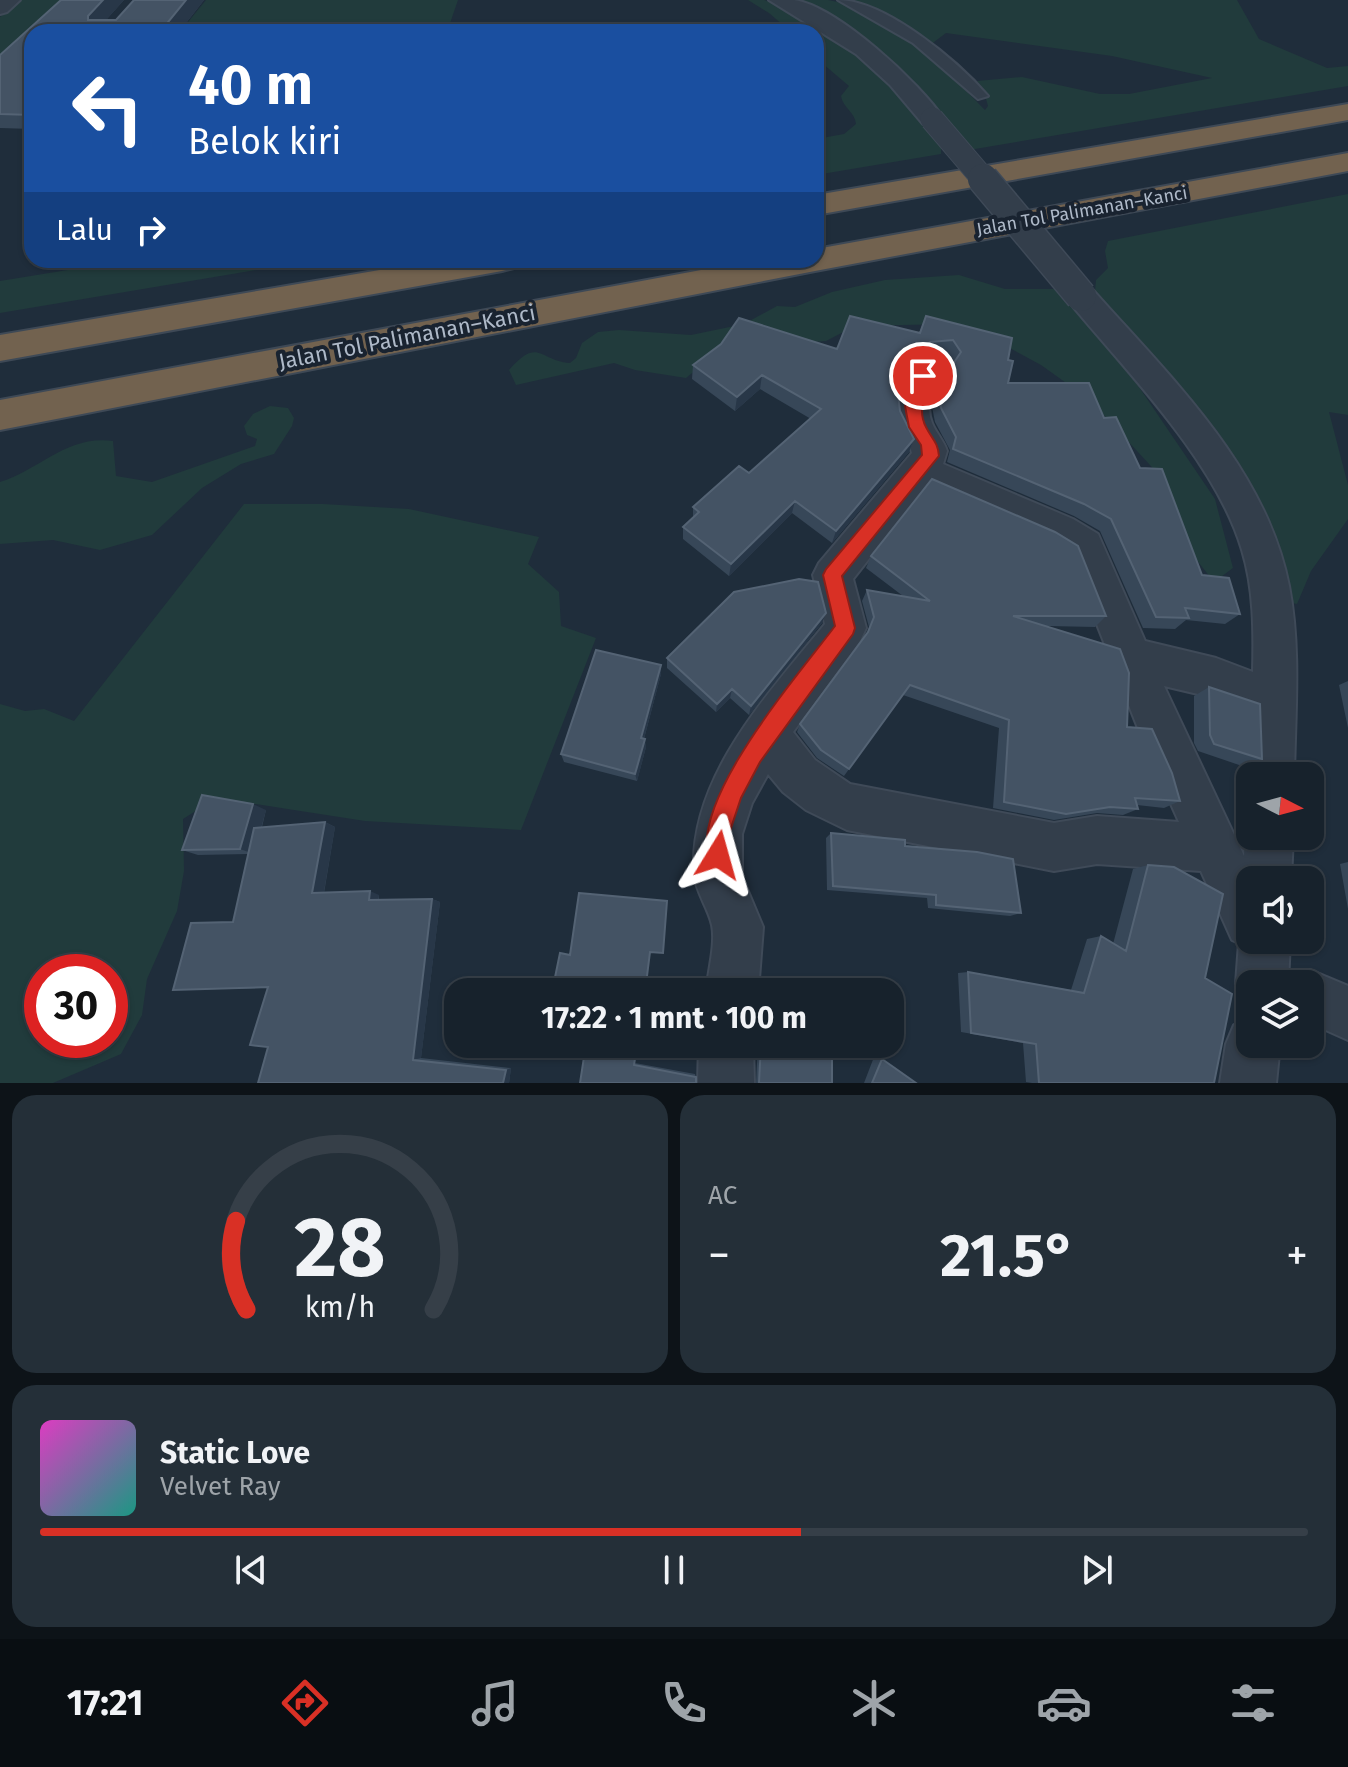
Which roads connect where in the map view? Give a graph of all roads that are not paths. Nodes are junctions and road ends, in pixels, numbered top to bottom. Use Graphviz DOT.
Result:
graph roads {
  1 [pos="10,0"];
  2 [pos="779,0"];
  3 [pos="843,0"];
  4 [pos="0,8"];
  5 [pos="982,96"];
  6 [pos="1348,112"];
  7 [pos="1348,162"];
  8 [pos="824,204"];
  9 [pos="824,258"];
  10 [pos="456,268"];
  11 [pos="773,268"];
  12 [pos="0,348"];
  13 [pos="936,365"];
  14 [pos="0,415"];
  15 [pos="921,470"];
  16 [pos="1130,656"];
  17 [pos="1274,701"];
  18 [pos="769,728"];
  19 [pos="1272,762"];
  20 [pos="1215,848"];
  21 [pos="1263,957"];
  22 [pos="733,978"];
  23 [pos="1324,1002"];
  24 [pos="1348,1013"];
  25 [pos="726,1058"];
  26 [pos="1251,1058"];
  27 [pos="726,1083"];
  28 [pos="1248,1083"];
  1 -- 4 [label="street"];
  2 -- 17 [label="street, bridge"];
  3 -- 5 [label="lane"];
  6 -- 8 [label="highway"];
  7 -- 9 [label="highway, Jalan Tol Palimanan–Kanci"];
  10 -- 12 [label="highway"];
  11 -- 14 [label="highway, Jalan Tol Palimanan–Kanci"];
  13 -- 15 [label="street"];
  15 -- 16 [label="street"];
  15 -- 18 [label="street"];
  16 -- 17 [label="street"];
  16 -- 20 [label="street"];
  17 -- 19 [label="street"];
  18 -- 20 [label="street"];
  18 -- 22 [label="street"];
  20 -- 21 [label="street"];
  23 -- 24 [label="street"];
  25 -- 27 [label="street"];
  26 -- 28 [label="street"];
}
